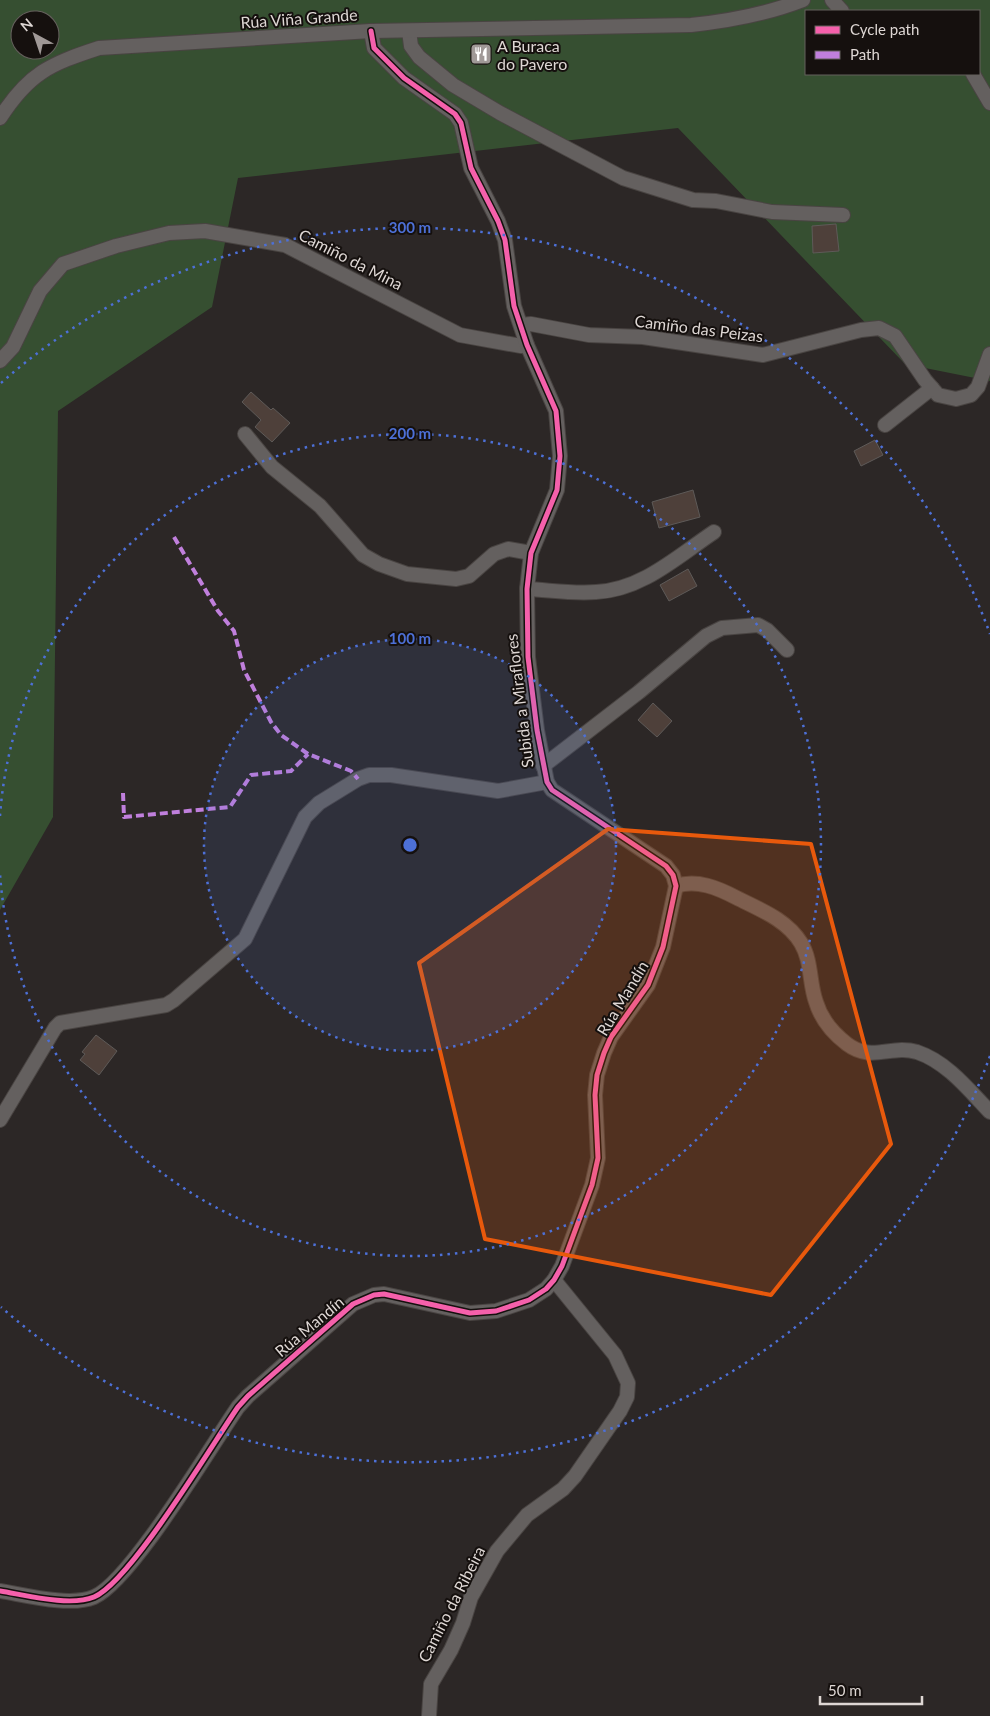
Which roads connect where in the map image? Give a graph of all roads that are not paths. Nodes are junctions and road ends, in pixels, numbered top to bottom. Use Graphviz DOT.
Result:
graph roads {
  1 [pos="803,0"];
  2 [pos="832,0"];
  3 [pos="841,10"];
  4 [pos="371,31"];
  5 [pos="409,31"];
  6 [pos="974,75"];
  7 [pos="990,103"];
  8 [pos="0,118"];
  9 [pos="843,215"];
  10 [pos="521,325"];
  11 [pos="527,345"];
  12 [pos="990,354"];
  13 [pos="0,361"];
  14 [pos="932,388"];
  15 [pos="885,425"];
  16 [pos="246,434"];
  17 [pos="714,532"];
  18 [pos="531,553"];
  19 [pos="527,589"];
  20 [pos="787,650"];
  21 [pos="543,766"];
  22 [pos="548,782"];
  23 [pos="676,886"];
  24 [pos="990,1112"];
  25 [pos="0,1120"];
  26 [pos="554,1280"];
  27 [pos="0,1591"];
  28 [pos="429,1716"];
  1 -- 5 [label="street, Rúa Viña Grande"];
  2 -- 3 [label="street"];
  4 -- 5 [label="street, Rúa Viña Grande"];
  4 -- 8 [label="street, Rúa Viña Grande"];
  4 -- 10 [label="street, Subida a Miraflores"];
  5 -- 9 [label="street"];
  6 -- 7 [label="street"];
  10 -- 11 [label="street, Subida a Miraflores"];
  10 -- 14 [label="street, Camiño das Peizas"];
  11 -- 13 [label="street, Camiño da Mina"];
  11 -- 18 [label="street, Subida a Miraflores"];
  12 -- 14 [label="street, Camiño das Peizas"];
  14 -- 15 [label="street"];
  16 -- 18 [label="street"];
  17 -- 19 [label="street"];
  18 -- 19 [label="street, Subida a Miraflores"];
  19 -- 21 [label="street, Subida a Miraflores"];
  20 -- 21 [label="street"];
  21 -- 22 [label="street, Subida a Miraflores"];
  22 -- 23 [label="street, Subida a Miraflores"];
  22 -- 25 [label="street"];
  23 -- 24 [label="street"];
  23 -- 26 [label="street, Rúa Mandín"];
  26 -- 27 [label="street, Rúa Mandín"];
  26 -- 28 [label="street, Camiño da Ribeira"];
}
